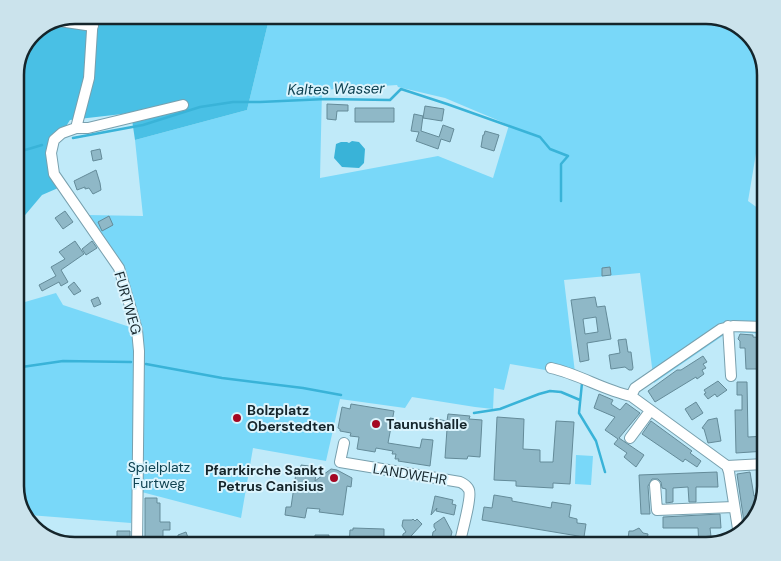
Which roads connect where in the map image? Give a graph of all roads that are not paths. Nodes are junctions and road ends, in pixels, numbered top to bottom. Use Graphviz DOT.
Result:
graph roads {
  1 [pos="79,24"];
  2 [pos="93,26"];
  3 [pos="183,105"];
  4 [pos="76,128"];
  5 [pos="728,326"];
  6 [pos="757,327"];
  7 [pos="551,368"];
  8 [pos="731,376"];
  9 [pos="631,396"];
  10 [pos="650,411"];
  11 [pos="630,438"];
  12 [pos="344,442"];
  13 [pos="757,464"];
  14 [pos="726,466"];
  15 [pos="656,485"];
  16 [pos="734,507"];
  17 [pos="737,527"];
  18 [pos="137,537"];
  19 [pos="461,537"];
  1 -- 2 [label="street"];
  2 -- 4 [label="street"];
  3 -- 4 [label="street"];
  4 -- 18 [label="street, FURTWEG"];
  5 -- 6 [label="street"];
  5 -- 8 [label="street"];
  5 -- 9 [label="street"];
  7 -- 9 [label="street"];
  9 -- 10 [label="street"];
  10 -- 11 [label="street"];
  10 -- 14 [label="street"];
  12 -- 19 [label="street, LANDWEHR"];
  13 -- 14 [label="street"];
  14 -- 16 [label="street"];
  15 -- 16 [label="street"];
  16 -- 17 [label="street"];
}
